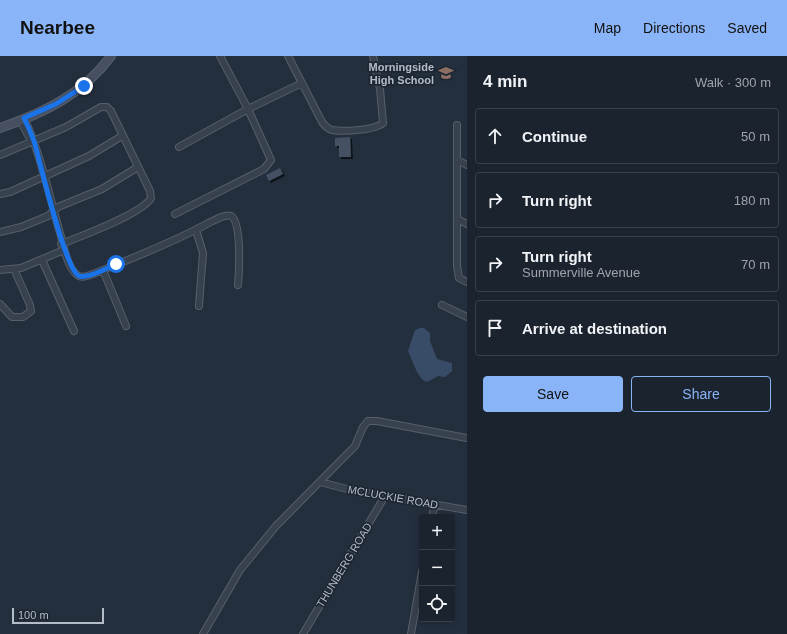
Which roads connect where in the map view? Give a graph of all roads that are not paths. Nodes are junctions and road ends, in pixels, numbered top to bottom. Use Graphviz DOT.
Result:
graph roads {
  1 [pos="110,56"];
  2 [pos="220,56"];
  3 [pos="288,56"];
  4 [pos="373,56"];
  5 [pos="302,84"];
  6 [pos="248,109"];
  7 [pos="22,119"];
  8 [pos="457,125"];
  9 [pos="0,128"];
  10 [pos="122,136"];
  11 [pos="32,142"];
  12 [pos="179,147"];
  13 [pos="0,155"];
  14 [pos="457,160"];
  15 [pos="467,165"];
  16 [pos="138,167"];
  17 [pos="42,177"];
  18 [pos="0,194"];
  19 [pos="52,213"];
  20 [pos="175,214"];
  21 [pos="457,219"];
  22 [pos="467,224"];
  23 [pos="196,230"];
  24 [pos="0,232"];
  25 [pos="63,246"];
  26 [pos="42,260"];
  27 [pos="14,269"];
  28 [pos="0,270"];
  29 [pos="103,270"];
  30 [pos="467,282"];
  31 [pos="238,285"];
  32 [pos="0,304"];
  33 [pos="442,305"];
  34 [pos="199,306"];
  35 [pos="467,317"];
  36 [pos="126,326"];
  37 [pos="74,331"];
  38 [pos="467,438"];
  39 [pos="320,482"];
  40 [pos="385,496"];
  41 [pos="435,504"];
  42 [pos="467,510"];
  43 [pos="433,514"];
  44 [pos="419,586"];
  45 [pos="204,634"];
  46 [pos="303,634"];
  47 [pos="411,634"];
  1 -- 7 [label="street"];
  2 -- 6 [label="street"];
  3 -- 5 [label="street"];
  4 -- 5 [label="street"];
  5 -- 6 [label="street"];
  6 -- 12 [label="street"];
  6 -- 20 [label="street"];
  7 -- 9 [label="street"];
  7 -- 11 [label="street"];
  8 -- 14 [label="street"];
  10 -- 11 [label="street"];
  10 -- 16 [label="street"];
  10 -- 17 [label="street"];
  11 -- 13 [label="street"];
  11 -- 17 [label="street"];
  14 -- 15 [label="street"];
  14 -- 21 [label="street"];
  16 -- 19 [label="street"];
  16 -- 25 [label="street"];
  17 -- 18 [label="street"];
  17 -- 19 [label="street"];
  19 -- 24 [label="street"];
  19 -- 25 [label="street"];
  21 -- 22 [label="street"];
  21 -- 30 [label="street"];
  23 -- 29 [label="street"];
  23 -- 31 [label="street"];
  23 -- 34 [label="street"];
  25 -- 26 [label="street"];
  25 -- 29 [label="street"];
  26 -- 27 [label="street"];
  26 -- 37 [label="street"];
  27 -- 28 [label="street"];
  27 -- 32 [label="street"];
  29 -- 36 [label="street"];
  33 -- 35 [label="street"];
  38 -- 39 [label="street"];
  39 -- 40 [label="street, MCLUCKIE ROAD"];
  39 -- 45 [label="street"];
  40 -- 41 [label="street, MCLUCKIE ROAD"];
  40 -- 46 [label="street, THUNBERG ROAD"];
  41 -- 42 [label="street, MCLUCKIE ROAD"];
  41 -- 43 [label="street"];
  44 -- 47 [label="street"];
}
